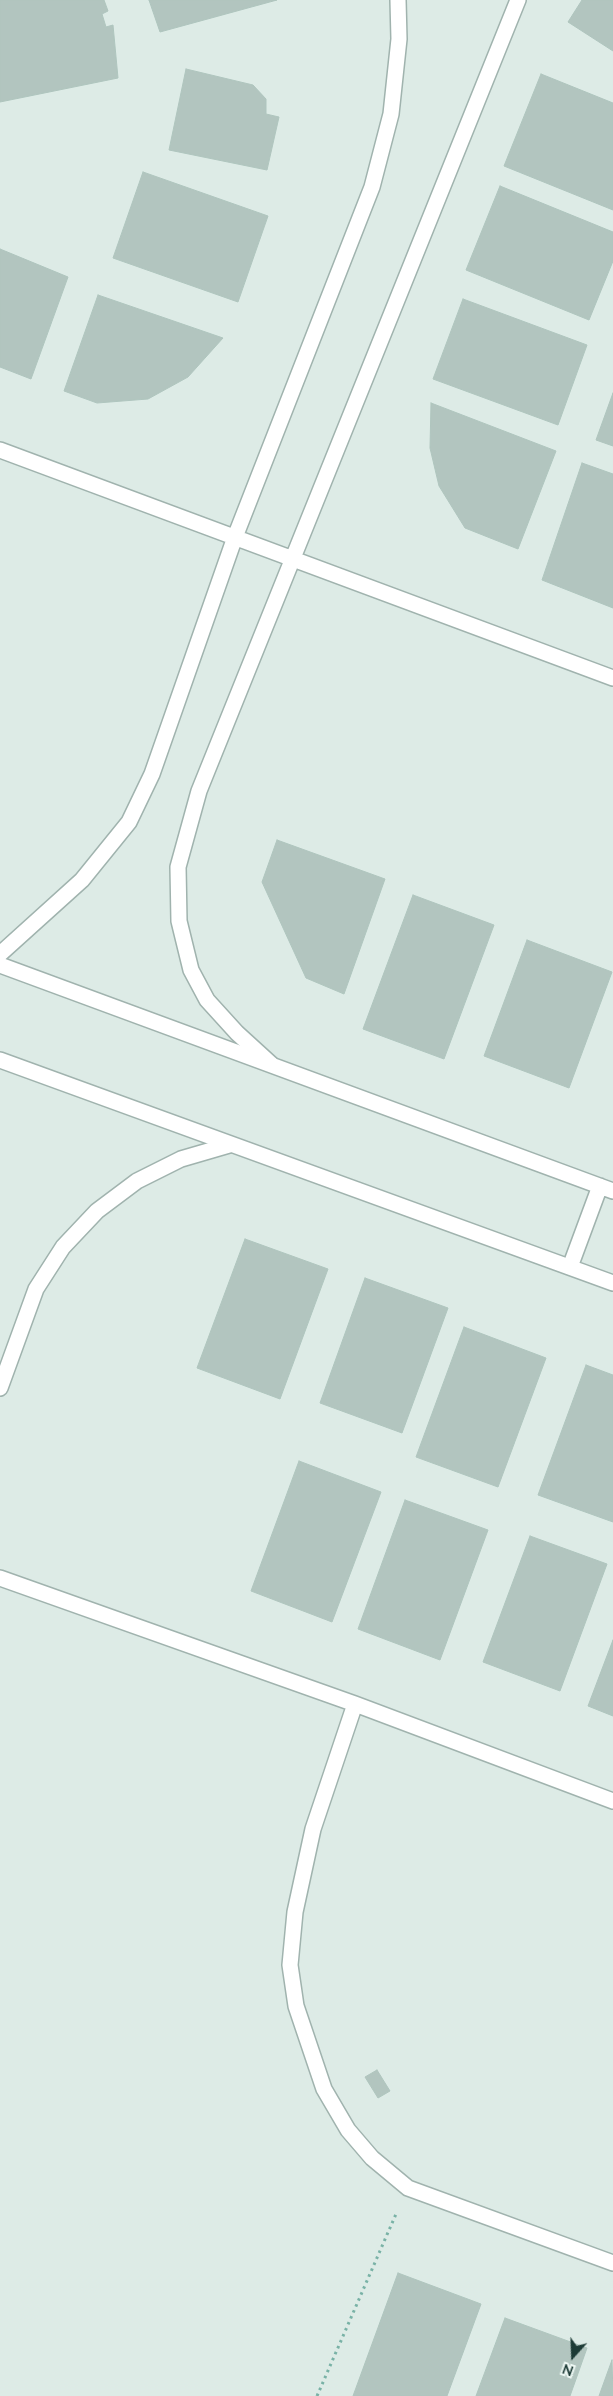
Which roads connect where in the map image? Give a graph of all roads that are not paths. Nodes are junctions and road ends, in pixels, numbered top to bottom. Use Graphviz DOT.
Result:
graph roads {
  1 [pos="398,0"];
  2 [pos="518,0"];
  3 [pos="0,450"];
  4 [pos="235,537"];
  5 [pos="293,560"];
  6 [pos="613,678"];
  7 [pos="0,954"];
  8 [pos="0,965"];
  9 [pos="0,1060"];
  10 [pos="272,1065"];
  11 [pos="230,1145"];
  12 [pos="606,1188"];
  13 [pos="570,1267"];
  14 [pos="613,1283"];
  15 [pos="0,1388"];
  16 [pos="0,1578"];
  17 [pos="355,1704"];
  18 [pos="613,1802"];
  19 [pos="613,2263"];
  1 -- 4 [label="street"];
  2 -- 5 [label="street"];
  3 -- 4 [label="street"];
  4 -- 5 [label="street"];
  4 -- 7 [label="street"];
  5 -- 6 [label="street"];
  5 -- 10 [label="street"];
  8 -- 10 [label="street"];
  9 -- 11 [label="street"];
  10 -- 12 [label="street"];
  11 -- 13 [label="street"];
  11 -- 15 [label="street"];
  12 -- 13 [label="street"];
  13 -- 14 [label="street"];
  16 -- 17 [label="street"];
  17 -- 18 [label="street"];
  17 -- 19 [label="street"];
}
